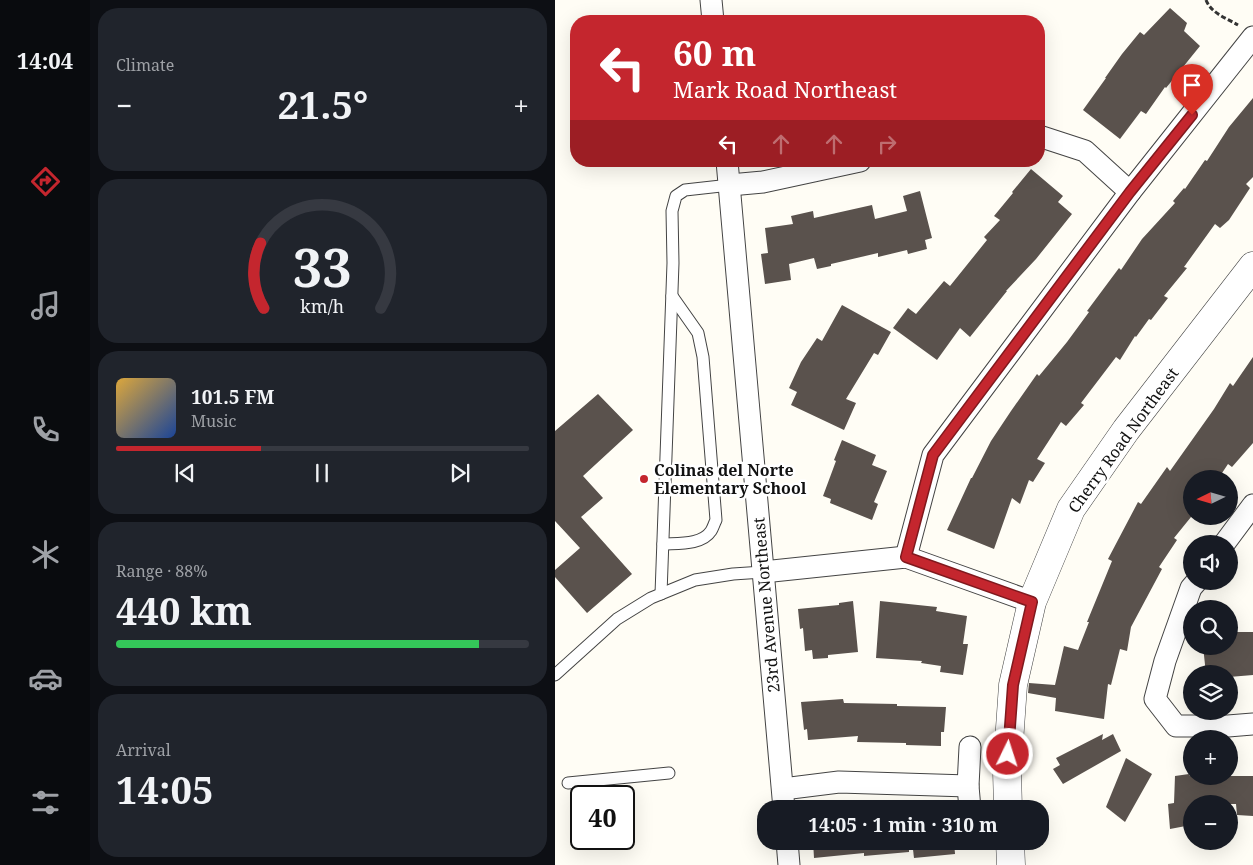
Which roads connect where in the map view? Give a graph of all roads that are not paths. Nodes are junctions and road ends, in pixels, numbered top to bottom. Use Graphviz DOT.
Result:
graph roads {
  1 [pos="711,0"];
  2 [pos="712,15"];
  3 [pos="1246,31"];
  4 [pos="1045,138"];
  5 [pos="728,167"];
  6 [pos="833,167"];
  7 [pos="730,185"];
  8 [pos="1130,192"];
  9 [pos="1253,266"];
  10 [pos="672,296"];
  11 [pos="1253,505"];
  12 [pos="1231,535"];
  13 [pos="663,544"];
  14 [pos="906,557"];
  15 [pos="763,572"];
  16 [pos="1190,590"];
  17 [pos="661,594"];
  18 [pos="1032,602"];
  19 [pos="555,675"];
  20 [pos="1253,724"];
  21 [pos="970,747"];
  22 [pos="669,773"];
  23 [pos="568,784"];
  24 [pos="968,786"];
  25 [pos="783,799"];
  26 [pos="969,800"];
  27 [pos="1009,800"];
  28 [pos="788,850"];
  29 [pos="1010,850"];
  30 [pos="789,865"];
  31 [pos="1011,865"];
  1 -- 2 [label="street"];
  3 -- 8 [label="street"];
  4 -- 8 [label="street"];
  5 -- 7 [label="street, 23rd Avenue Northeast"];
  6 -- 7 [label="street"];
  7 -- 10 [label="lane"];
  7 -- 15 [label="street, 23rd Avenue Northeast"];
  8 -- 14 [label="street"];
  9 -- 18 [label="street, Cherry Road Northeast"];
  10 -- 13 [label="lane"];
  10 -- 13 [label="lane"];
  11 -- 12 [label="street"];
  13 -- 17 [label="lane"];
  14 -- 15 [label="street"];
  14 -- 18 [label="street"];
  15 -- 17 [label="lane"];
  15 -- 25 [label="street, 23rd Avenue Northeast"];
  16 -- 20 [label="street"];
  17 -- 19 [label="lane"];
  18 -- 27 [label="street, Cherry Road Northeast"];
  21 -- 24 [label="street"];
  22 -- 23 [label="lane"];
  24 -- 25 [label="street"];
  24 -- 26 [label="street"];
  28 -- 30 [label="street"];
  29 -- 31 [label="street"];
}
